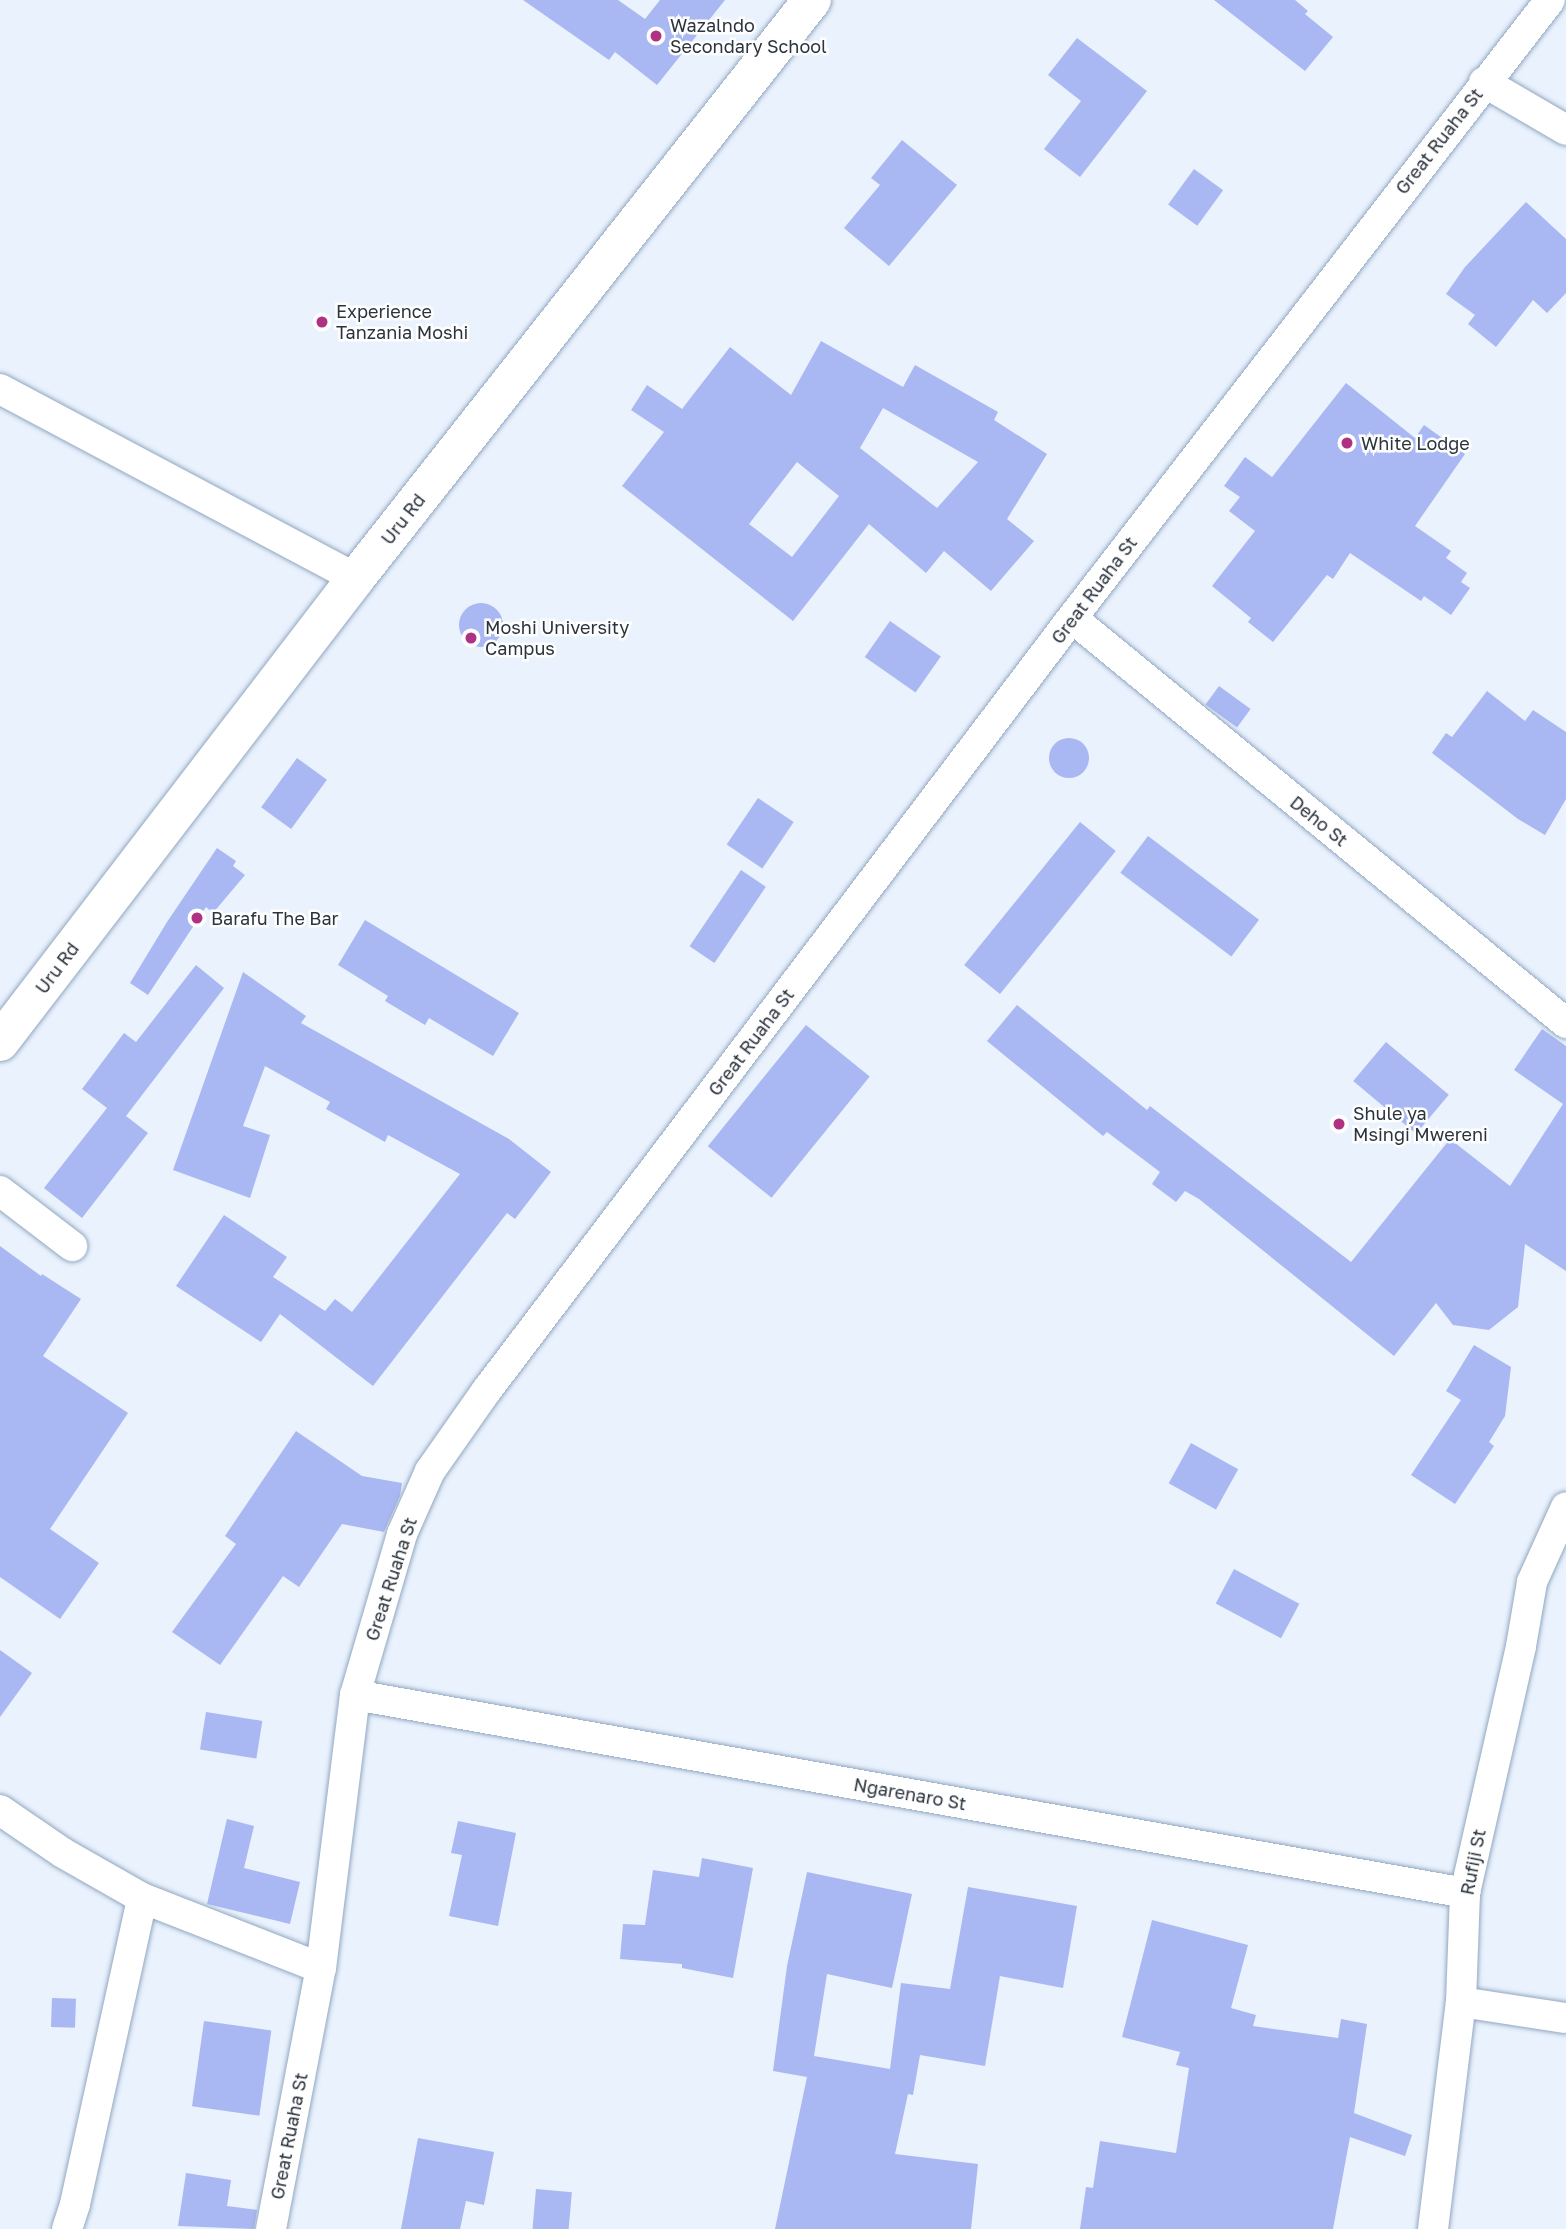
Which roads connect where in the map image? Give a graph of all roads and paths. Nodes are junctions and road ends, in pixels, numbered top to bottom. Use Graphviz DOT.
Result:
graph roads {
  1 [pos="812,0"];
  2 [pos="1550,0"];
  3 [pos="1484,82"];
  4 [pos="1566,130"];
  5 [pos="0,389"];
  6 [pos="356,578"];
  7 [pos="1072,618"];
  8 [pos="1566,1023"];
  9 [pos="0,1042"];
  10 [pos="0,1191"];
  11 [pos="72,1246"];
  12 [pos="1566,1507"];
  13 [pos="355,1695"];
  14 [pos="0,1810"];
  15 [pos="1465,1893"];
  16 [pos="142,1898"];
  17 [pos="321,1968"];
  18 [pos="1461,2002"];
  19 [pos="1566,2018"];
  20 [pos="67,2229"];
  21 [pos="271,2229"];
  22 [pos="1433,2229"];
  1 -- 6 [label="street, Uru Rd"];
  2 -- 3 [label="street, Great Ruaha St"];
  3 -- 4 [label="street"];
  3 -- 7 [label="street, Great Ruaha St"];
  5 -- 6 [label="street"];
  6 -- 9 [label="street, Uru Rd"];
  7 -- 8 [label="street, Deho St"];
  7 -- 13 [label="street, Great Ruaha St"];
  10 -- 11 [label="street"];
  12 -- 15 [label="street, Rufiji St"];
  13 -- 15 [label="street, Ngarenaro St"];
  13 -- 17 [label="street, Great Ruaha St"];
  14 -- 16 [label="street"];
  15 -- 18 [label="street, Rufiji St"];
  16 -- 17 [label="street"];
  16 -- 20 [label="street"];
  17 -- 21 [label="street, Great Ruaha St"];
  18 -- 19 [label="street"];
  18 -- 22 [label="street, Rufiji St"];
}
